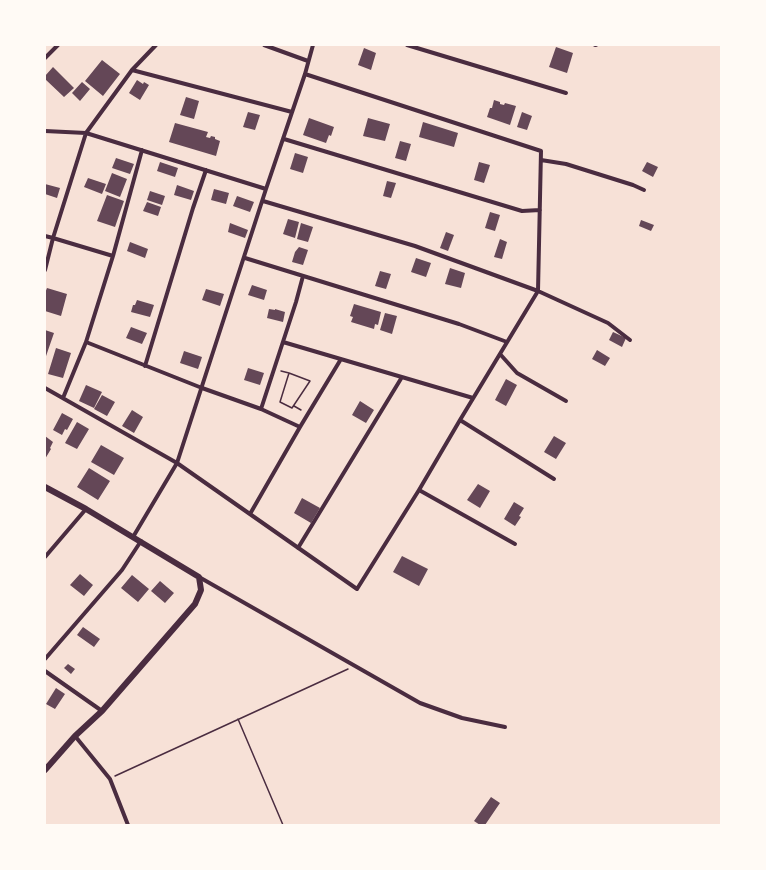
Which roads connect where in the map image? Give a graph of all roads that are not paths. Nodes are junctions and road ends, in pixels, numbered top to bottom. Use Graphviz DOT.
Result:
graph roads {
  1 [pos="58,45"];
  2 [pos="156,45"];
  3 [pos="264,45"];
  4 [pos="313,45"];
  5 [pos="407,45"];
  6 [pos="45,58"];
  7 [pos="308,61"];
  8 [pos="132,70"];
  9 [pos="305,74"];
  10 [pos="566,93"];
  11 [pos="292,112"];
  12 [pos="45,131"];
  13 [pos="86,133"];
  14 [pos="284,139"];
  15 [pos="142,150"];
  16 [pos="541,160"];
  17 [pos="206,170"];
  18 [pos="266,189"];
  19 [pos="644,190"];
  20 [pos="263,201"];
  21 [pos="540,210"];
  22 [pos="45,236"];
  23 [pos="53,238"];
  24 [pos="113,256"];
  25 [pos="244,258"];
  26 [pos="45,270"];
  27 [pos="304,276"];
  28 [pos="538,291"];
  29 [pos="630,340"];
  30 [pos="86,342"];
  31 [pos="283,342"];
  32 [pos="507,342"];
  33 [pos="500,354"];
  34 [pos="341,360"];
  35 [pos="145,366"];
  36 [pos="402,377"];
  37 [pos="45,388"];
  38 [pos="202,388"];
  39 [pos="63,398"];
  40 [pos="473,398"];
  41 [pos="566,401"];
  42 [pos="261,409"];
  43 [pos="460,420"];
  44 [pos="300,427"];
  45 [pos="177,463"];
  46 [pos="554,479"];
  47 [pos="45,487"];
  48 [pos="419,490"];
  49 [pos="86,509"];
  50 [pos="250,514"];
  51 [pos="133,537"];
  52 [pos="141,541"];
  53 [pos="515,544"];
  54 [pos="298,548"];
  55 [pos="45,557"];
  56 [pos="200,577"];
  57 [pos="45,659"];
  58 [pos="45,670"];
  59 [pos="102,711"];
  60 [pos="505,727"];
  61 [pos="75,736"];
  62 [pos="45,770"];
  63 [pos="128,825"];
  1 -- 6 [label="street"];
  2 -- 8 [label="street"];
  3 -- 7 [label="street"];
  4 -- 7 [label="street"];
  5 -- 10 [label="street"];
  7 -- 9 [label="street"];
  8 -- 11 [label="street"];
  8 -- 13 [label="street"];
  9 -- 11 [label="street"];
  9 -- 16 [label="street"];
  11 -- 14 [label="street"];
  12 -- 13 [label="street"];
  13 -- 15 [label="street"];
  13 -- 23 [label="street"];
  14 -- 18 [label="street"];
  14 -- 21 [label="street"];
  15 -- 17 [label="street"];
  15 -- 24 [label="street"];
  16 -- 19 [label="street"];
  16 -- 21 [label="street"];
  17 -- 18 [label="street"];
  17 -- 35 [label="street"];
  18 -- 20 [label="street"];
  20 -- 25 [label="street"];
  20 -- 28 [label="street"];
  21 -- 28 [label="street"];
  22 -- 23 [label="street"];
  23 -- 24 [label="street"];
  23 -- 26 [label="street"];
  24 -- 30 [label="street"];
  25 -- 27 [label="street"];
  25 -- 38 [label="street"];
  27 -- 31 [label="street"];
  27 -- 32 [label="street"];
  28 -- 29 [label="street"];
  28 -- 32 [label="street"];
  30 -- 35 [label="street"];
  30 -- 39 [label="street"];
  31 -- 34 [label="street"];
  31 -- 42 [label="street"];
  32 -- 33 [label="street"];
  33 -- 40 [label="street"];
  33 -- 41 [label="street"];
  34 -- 36 [label="street"];
  34 -- 44 [label="street"];
  35 -- 38 [label="street"];
  36 -- 40 [label="street"];
  36 -- 54 [label="street"];
  37 -- 39 [label="street"];
  38 -- 42 [label="street"];
  38 -- 45 [label="street"];
  39 -- 45 [label="street"];
  40 -- 43 [label="street"];
  42 -- 44 [label="street"];
  43 -- 46 [label="street"];
  43 -- 48 [label="street"];
  44 -- 50 [label="street"];
  45 -- 50 [label="street"];
  45 -- 51 [label="street"];
  47 -- 49 [label="street"];
  48 -- 53 [label="street"];
  48 -- 54 [label="street"];
  49 -- 51 [label="street"];
  49 -- 55 [label="street"];
  50 -- 54 [label="street"];
  51 -- 52 [label="street"];
  52 -- 56 [label="street"];
  52 -- 57 [label="street"];
  56 -- 59 [label="street"];
  56 -- 60 [label="street"];
  58 -- 59 [label="street"];
  59 -- 61 [label="street"];
  61 -- 62 [label="street"];
  61 -- 63 [label="street"];
}
